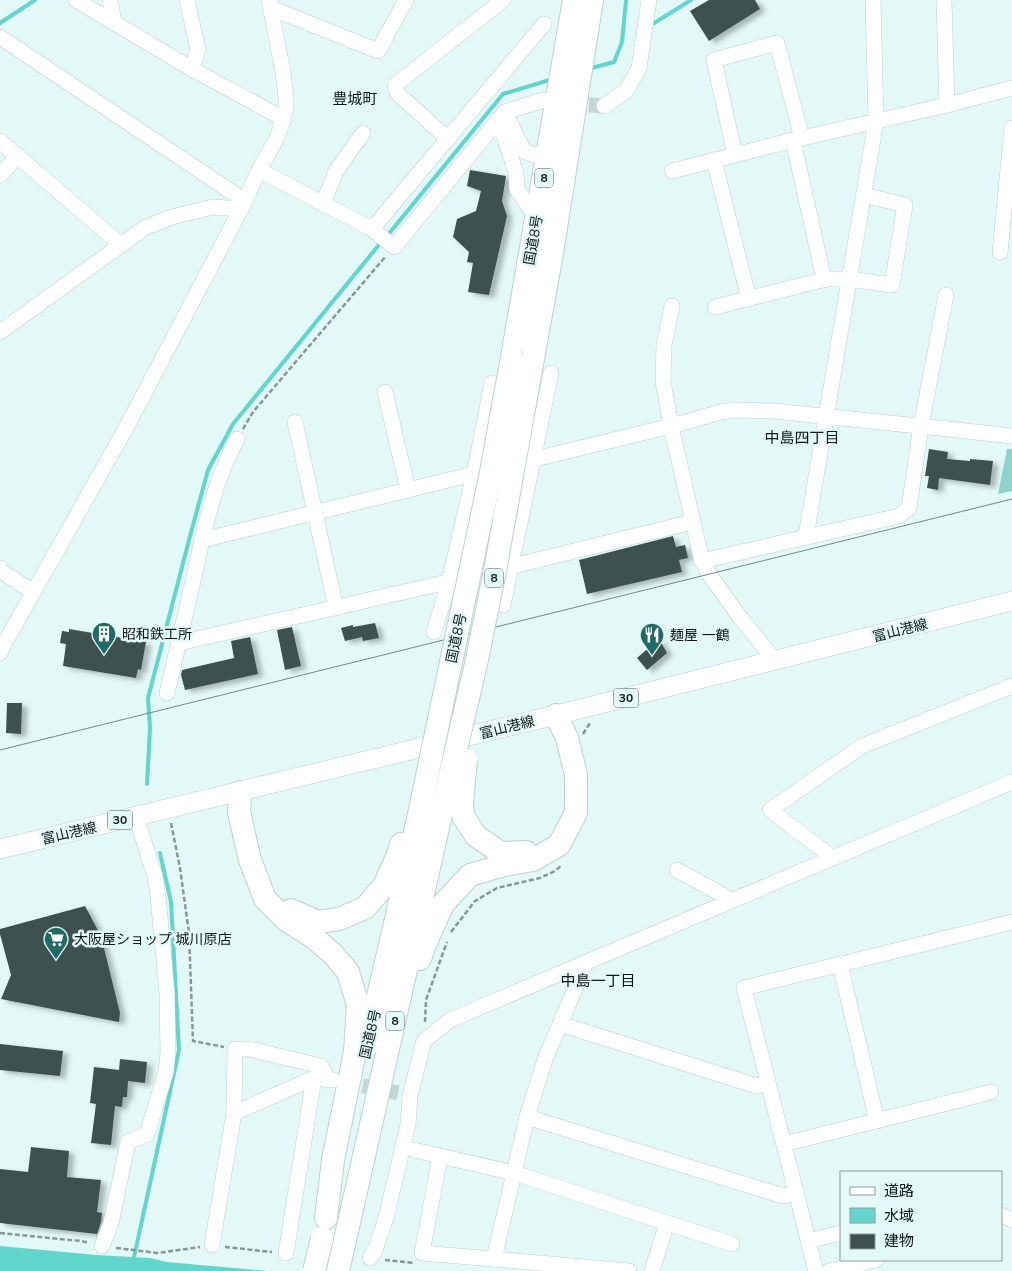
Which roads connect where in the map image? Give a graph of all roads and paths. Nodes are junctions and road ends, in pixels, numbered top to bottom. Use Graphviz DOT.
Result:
graph roads {
  1 [pos="76,0"];
  2 [pos="110,0"];
  3 [pos="187,0"];
  4 [pos="406,0"];
  5 [pos="503,0"];
  6 [pos="574,0"];
  7 [pos="592,0"];
  8 [pos="649,0"];
  9 [pos="873,0"];
  10 [pos="944,0"];
  11 [pos="270,4"];
  12 [pos="114,22"];
  13 [pos="544,24"];
  14 [pos="0,37"];
  15 [pos="192,68"];
  16 [pos="1012,88"];
  17 [pos="543,100"];
  18 [pos="947,105"];
  19 [pos="604,106"];
  20 [pos="505,112"];
  21 [pos="284,118"];
  22 [pos="876,121"];
  23 [pos="494,126"];
  24 [pos="1012,128"];
  25 [pos="363,133"];
  26 [pos="448,139"];
  27 [pos="797,139"];
  28 [pos="0,141"];
  29 [pos="548,152"];
  30 [pos="735,154"];
  31 [pos="18,156"];
  32 [pos="714,160"];
  33 [pos="259,170"];
  34 [pos="672,171"];
  35 [pos="0,174"];
  36 [pos="864,196"];
  37 [pos="323,204"];
  38 [pos="243,205"];
  39 [pos="537,219"];
  40 [pos="372,230"];
  41 [pos="121,245"];
  42 [pos="394,246"];
  43 [pos="1000,252"];
  44 [pos="849,279"];
  45 [pos="824,280"];
  46 [pos="946,296"];
  47 [pos="749,299"];
  48 [pos="672,306"];
  49 [pos="715,307"];
  50 [pos="0,332"];
  51 [pos="523,355"];
  52 [pos="551,373"];
  53 [pos="492,383"];
  54 [pos="385,392"];
  55 [pos="826,417"];
  56 [pos="295,422"];
  57 [pos="671,426"];
  58 [pos="921,426"];
  59 [pos="1012,436"];
  60 [pos="237,439"];
  61 [pos="533,459"];
  62 [pos="474,474"];
  63 [pos="408,490"];
  64 [pos="315,513"];
  65 [pos="692,522"];
  66 [pos="806,536"];
  67 [pos="202,540"];
  68 [pos="702,560"];
  69 [pos="0,568"];
  70 [pos="511,568"];
  71 [pos="448,582"];
  72 [pos="33,592"];
  73 [pos="1012,601"];
  74 [pos="503,605"];
  75 [pos="336,608"];
  76 [pos="434,632"];
  77 [pos="179,643"];
  78 [pos="0,653"];
  79 [pos="775,661"];
  80 [pos="1012,686"];
  81 [pos="167,693"];
  82 [pos="556,716"];
  83 [pos="1012,782"];
  84 [pos="240,792"];
  85 [pos="418,799"];
  86 [pos="453,801"];
  87 [pos="168,809"];
  88 [pos="136,817"];
  89 [pos="0,849"];
  90 [pos="833,858"];
  91 [pos="677,870"];
  92 [pos="732,900"];
  93 [pos="1012,922"];
  94 [pos="586,963"];
  95 [pos="840,964"];
  96 [pos="560,1024"];
  97 [pos="235,1049"];
  98 [pos="386,1061"];
  99 [pos="325,1079"];
  100 [pos="768,1083"];
  101 [pos="991,1092"];
  102 [pos="234,1113"];
  103 [pos="527,1117"];
  104 [pos="877,1121"];
  105 [pos="784,1144"];
  106 [pos="414,1150"];
  107 [pos="440,1157"];
  108 [pos="514,1172"];
  109 [pos="796,1193"];
  110 [pos="667,1223"];
  111 [pos="324,1228"];
  112 [pos="0,1233"];
  113 [pos="840,1233"];
  114 [pos="808,1241"];
  115 [pos="732,1244"];
  116 [pos="212,1245"];
  117 [pos="104,1246"];
  118 [pos="158,1253"];
  119 [pos="286,1253"];
  120 [pos="370,1258"];
  121 [pos="494,1259"];
  122 [pos="872,1261"];
  123 [pos="314,1271"];
  124 [pos="338,1271"];
  125 [pos="629,1271"];
  126 [pos="652,1271"];
  127 [pos="816,1271"];
  128 [pos="829,1271"];
  1 -- 12 [label="street"];
  2 -- 12 [label="street"];
  3 -- 15 [label="street"];
  4 -- 11 [label="street"];
  5 -- 26 [label="street"];
  6 -- 29 [label="highway, 国道8号 / 8"];
  7 -- 51 [label="highway, 国道8号 / 8"];
  8 -- 19 [label="street"];
  9 -- 22 [label="street"];
  10 -- 18 [label="street"];
  11 -- 21 [label="street"];
  12 -- 15 [label="street"];
  13 -- 26 [label="street"];
  14 -- 38 [label="street"];
  15 -- 21 [label="street"];
  16 -- 18 [label="street"];
  17 -- 20 [label="street"];
  18 -- 22 [label="street"];
  20 -- 23 [label="street"];
  20 -- 29 [label="street"];
  21 -- 33 [label="street"];
  22 -- 27 [label="street"];
  22 -- 36 [label="street"];
  23 -- 39 [label="street"];
  23 -- 42 [label="street"];
  24 -- 43 [label="street"];
  25 -- 37 [label="street"];
  26 -- 40 [label="street"];
  27 -- 30 [label="street"];
  27 -- 30 [label="street"];
  27 -- 45 [label="street"];
  28 -- 31 [label="street"];
  29 -- 39 [label="highway, 国道8号 / 8"];
  30 -- 32 [label="street"];
  31 -- 35 [label="street"];
  31 -- 41 [label="street"];
  32 -- 34 [label="street"];
  32 -- 47 [label="street"];
  33 -- 37 [label="street"];
  33 -- 38 [label="street"];
  36 -- 44 [label="street"];
  36 -- 44 [label="street"];
  37 -- 40 [label="street"];
  38 -- 41 [label="street"];
  38 -- 72 [label="street"];
  39 -- 51 [label="highway, 国道8号 / 8"];
  40 -- 42 [label="street"];
  41 -- 50 [label="street"];
  42 -- 60 [label="path"];
  44 -- 45 [label="street"];
  44 -- 55 [label="street"];
  45 -- 47 [label="street"];
  46 -- 58 [label="street"];
  47 -- 49 [label="street"];
  48 -- 57 [label="street"];
  51 -- 85 [label="highway, 国道8号 / 8, bridge"];
  51 -- 86 [label="highway, 国道8号 / 8, bridge"];
  52 -- 61 [label="street"];
  53 -- 62 [label="street"];
  54 -- 63 [label="street"];
  55 -- 57 [label="street"];
  55 -- 58 [label="street"];
  55 -- 66 [label="street"];
  56 -- 64 [label="street"];
  57 -- 61 [label="street"];
  57 -- 65 [label="street"];
  58 -- 59 [label="street"];
  58 -- 66 [label="street"];
  60 -- 67 [label="street"];
  61 -- 62 [label="street"];
  61 -- 70 [label="street"];
  62 -- 63 [label="street"];
  62 -- 71 [label="street"];
  63 -- 64 [label="street"];
  64 -- 67 [label="street"];
  64 -- 75 [label="street"];
  65 -- 68 [label="street"];
  65 -- 70 [label="street"];
  66 -- 68 [label="street"];
  67 -- 77 [label="street"];
  68 -- 79 [label="street"];
  69 -- 72 [label="street"];
  70 -- 71 [label="street"];
  70 -- 74 [label="street"];
  71 -- 75 [label="street"];
  71 -- 76 [label="street"];
  72 -- 78 [label="street"];
  73 -- 79 [label="main road, 富山港線 / 30"];
  75 -- 77 [label="street"];
  77 -- 81 [label="street"];
  79 -- 82 [label="main road, 富山港線 / 30"];
  80 -- 90 [label="street"];
  82 -- 84 [label="main road, 富山港線 / 30"];
  82 -- 86 [label="highway"];
  82 -- 98 [label="highway"];
  83 -- 90 [label="street"];
  84 -- 85 [label="highway"];
  84 -- 87 [label="main road, 富山港線 / 30"];
  84 -- 111 [label="highway"];
  85 -- 111 [label="highway, 国道8号 / 8"];
  86 -- 98 [label="highway, 国道8号 / 8"];
  87 -- 88 [label="main road, 富山港線 / 30"];
  87 -- 97 [label="path"];
  88 -- 89 [label="main road, 富山港線 / 30"];
  88 -- 117 [label="street"];
  90 -- 92 [label="street"];
  91 -- 92 [label="street"];
  92 -- 94 [label="street"];
  93 -- 95 [label="street"];
  94 -- 96 [label="street"];
  94 -- 120 [label="street"];
  95 -- 100 [label="street"];
  95 -- 104 [label="street"];
  96 -- 100 [label="street"];
  96 -- 103 [label="street"];
  97 -- 99 [label="street"];
  97 -- 102 [label="street"];
  98 -- 124 [label="highway, 国道8号 / 8, bridge"];
  99 -- 102 [label="street"];
  99 -- 119 [label="street"];
  100 -- 105 [label="street"];
  101 -- 104 [label="street"];
  102 -- 116 [label="street"];
  103 -- 108 [label="street"];
  103 -- 109 [label="street"];
  104 -- 105 [label="street"];
  105 -- 109 [label="street"];
  106 -- 107 [label="street"];
  107 -- 108 [label="street"];
  107 -- 121 [label="street"];
  108 -- 110 [label="street"];
  108 -- 121 [label="street"];
  109 -- 114 [label="street"];
  110 -- 115 [label="street"];
  110 -- 126 [label="street"];
  111 -- 123 [label="highway, 国道8号 / 8, bridge"];
  112 -- 117 [label="path"];
  113 -- 114 [label="street"];
  114 -- 127 [label="street"];
  117 -- 118 [label="path"];
  121 -- 125 [label="street"];
  122 -- 128 [label="street"];
}
